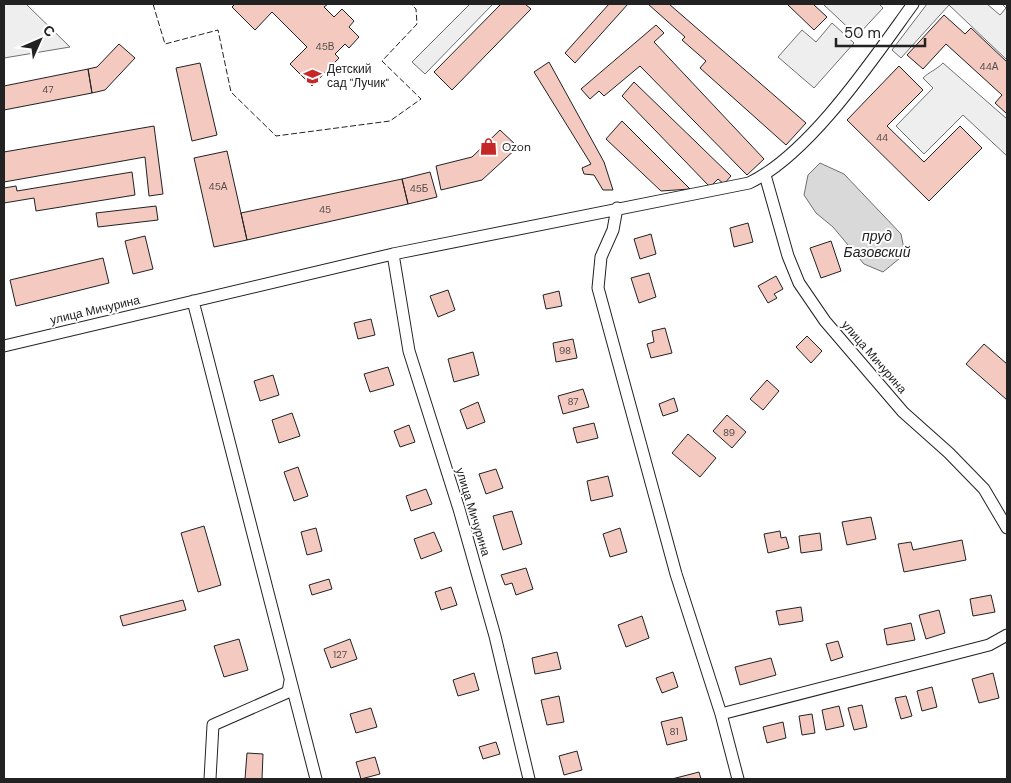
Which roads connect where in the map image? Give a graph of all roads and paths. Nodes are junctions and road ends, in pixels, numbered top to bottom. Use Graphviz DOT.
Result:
graph roads {
  1 [pos="913,4"];
  2 [pos="765,175"];
  3 [pos="617,208"];
  4 [pos="393,254"];
  5 [pos="193,301"];
  6 [pos="4,346"];
  7 [pos="1007,528"];
  8 [pos="1007,635"];
  9 [pos="290,679"];
  10 [pos="721,714"];
  11 [pos="210,779"];
  12 [pos="316,779"];
  13 [pos="529,779"];
  14 [pos="738,779"];
  1 -- 2 [label="street, улица Мичурина"];
  2 -- 3 [label="street, улица Мичурина"];
  2 -- 7 [label="street, улица Мичурина"];
  3 -- 4 [label="street, улица Мичурина"];
  3 -- 10 [label="street"];
  4 -- 5 [label="street, улица Мичурина"];
  4 -- 13 [label="street, улица Мичурина"];
  5 -- 6 [label="street, улица Мичурина"];
  5 -- 9 [label="street"];
  8 -- 10 [label="street"];
  9 -- 11 [label="street"];
  9 -- 12 [label="street"];
  10 -- 14 [label="street"];
}
